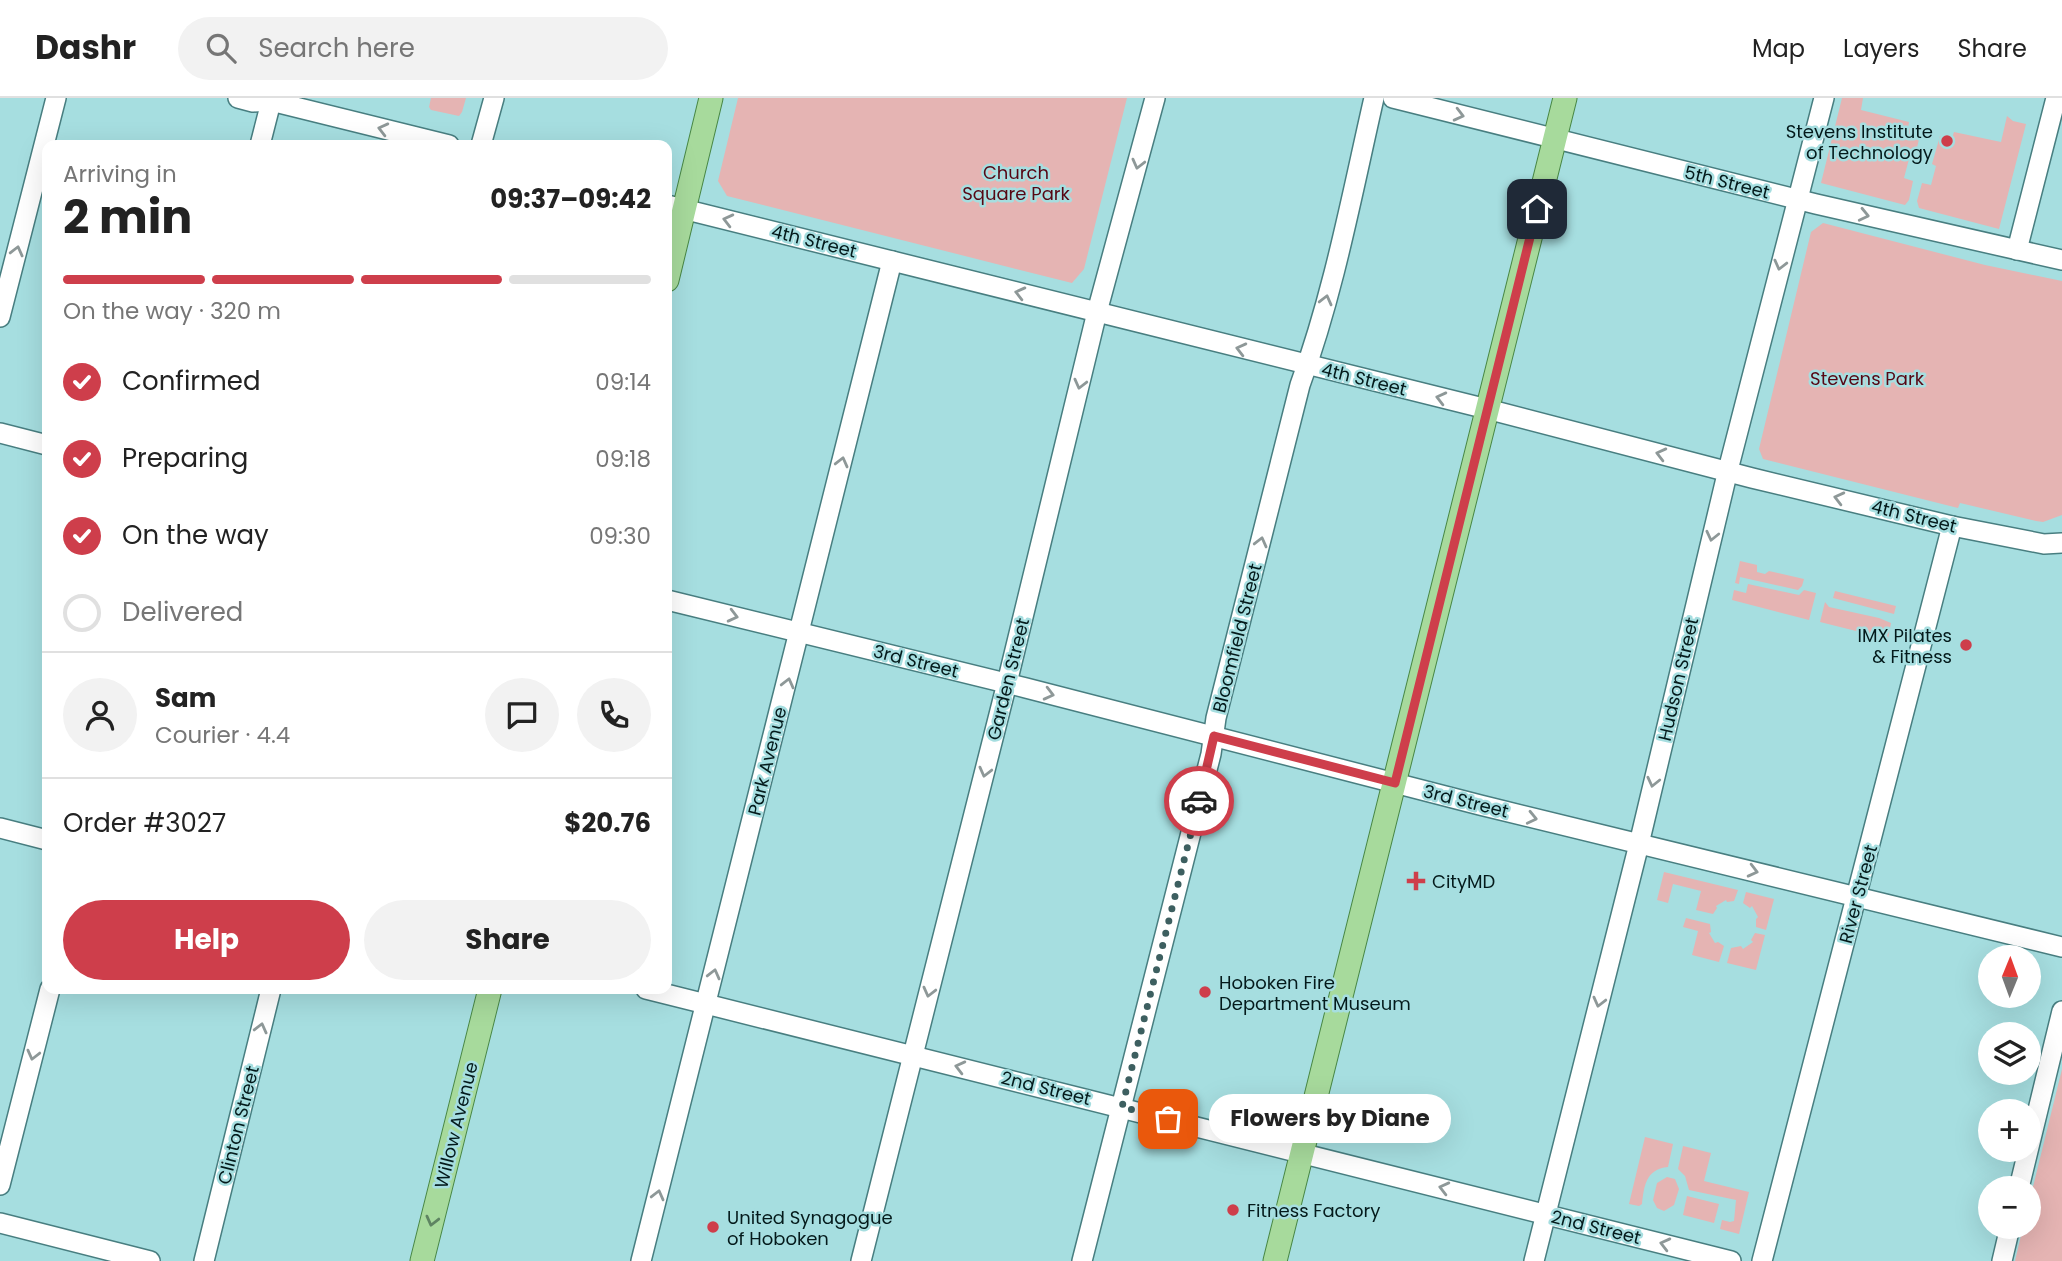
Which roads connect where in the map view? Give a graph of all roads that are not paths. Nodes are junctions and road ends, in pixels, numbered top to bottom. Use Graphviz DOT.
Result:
graph roads {
  1 [pos="56,98"];
  2 [pos="238,98"];
  3 [pos="494,98"];
  4 [pos="711,98"];
  5 [pos="1154,98"];
  6 [pos="1374,98"];
  7 [pos="1393,98"];
  8 [pos="1565,98"];
  9 [pos="1824,98"];
  10 [pos="2056,98"];
  11 [pos="272,100"];
  12 [pos="45,140"];
  13 [pos="261,140"];
  14 [pos="429,140"];
  15 [pos="482,140"];
  16 [pos="1555,140"];
  17 [pos="42,153"];
  18 [pos="1798,200"];
  19 [pos="676,207"];
  20 [pos="672,239"];
  21 [pos="2017,250"];
  22 [pos="2062,260"];
  23 [pos="892,261"];
  24 [pos="1097,312"];
  25 [pos="0,317"];
  26 [pos="1307,366"];
  27 [pos="1487,409"];
  28 [pos="0,433"];
  29 [pos="42,444"];
  30 [pos="1728,470"];
  31 [pos="1952,526"];
  32 [pos="2062,542"];
  33 [pos="672,601"];
  34 [pos="800,633"];
  35 [pos="1007,683"];
  36 [pos="1214,736"];
  37 [pos="1395,783"];
  38 [pos="0,828"];
  39 [pos="42,839"];
  40 [pos="1639,844"];
  41 [pos="1857,897"];
  42 [pos="2062,947"];
  43 [pos="49,994"];
  44 [pos="270,994"];
  45 [pos="489,994"];
  46 [pos="668,994"];
  47 [pos="707,1003"];
  48 [pos="2062,1011"];
  49 [pos="913,1055"];
  50 [pos="1122,1107"];
  51 [pos="1303,1153"];
  52 [pos="2022,1176"];
  53 [pos="0,1185"];
  54 [pos="1546,1214"];
  55 [pos="0,1223"];
  56 [pos="2007,1239"];
  57 [pos="150,1261"];
  58 [pos="204,1261"];
  59 [pos="422,1261"];
  60 [pos="641,1261"];
  61 [pos="861,1261"];
  62 [pos="1083,1261"];
  63 [pos="1275,1261"];
  64 [pos="1534,1261"];
  65 [pos="1731,1261"];
  66 [pos="1762,1261"];
  67 [pos="2002,1261"];
  12 -- 1 [label="street, one-way"];
  2 -- 11 [label="street"];
  3 -- 15 [label="street"];
  4 -- 19 [label="main road"];
  5 -- 24 [label="street, Garden Street, one-way"];
  26 -- 6 [label="street, Bloomfield Street, one-way"];
  7 -- 16 [label="street, 5th Street, one-way"];
  8 -- 16 [label="main road"];
  9 -- 18 [label="street, Hudson Street"];
  10 -- 21 [label="street"];
  11 -- 13 [label="street"];
  14 -- 11 [label="street, one-way"];
  16 -- 18 [label="street, 5th Street"];
  16 -- 27 [label="main road"];
  25 -- 17 [label="street, one-way"];
  18 -- 21 [label="street, 5th Street, one-way"];
  18 -- 30 [label="street, Hudson Street, one-way"];
  19 -- 20 [label="main road"];
  23 -- 19 [label="street, 4th Street, one-way"];
  21 -- 22 [label="street, 5th Street"];
  24 -- 23 [label="street, 4th Street, one-way"];
  34 -- 23 [label="street, Park Avenue, one-way"];
  26 -- 24 [label="street, 4th Street, one-way"];
  24 -- 35 [label="street, Garden Street, one-way"];
  27 -- 26 [label="street, 4th Street, one-way"];
  36 -- 26 [label="street, Bloomfield Street, one-way"];
  30 -- 27 [label="street, 4th Street, one-way"];
  27 -- 37 [label="main road"];
  28 -- 29 [label="street"];
  31 -- 30 [label="street, 4th Street, one-way"];
  30 -- 40 [label="street, Hudson Street, one-way"];
  31 -- 32 [label="street, 4th Street"];
  31 -- 41 [label="street, River Street"];
  33 -- 34 [label="street, 3rd Street, one-way"];
  34 -- 35 [label="street, 3rd Street"];
  47 -- 34 [label="street, Park Avenue, one-way"];
  35 -- 36 [label="street, 3rd Street, one-way"];
  35 -- 49 [label="street, Garden Street, one-way"];
  36 -- 37 [label="street, 3rd Street"];
  36 -- 50 [label="street, Bloomfield Street"];
  37 -- 40 [label="street, 3rd Street, one-way"];
  37 -- 51 [label="main road"];
  38 -- 39 [label="street"];
  40 -- 41 [label="street, 3rd Street, one-way"];
  40 -- 54 [label="street, Hudson Street, one-way"];
  41 -- 42 [label="street, 3rd Street"];
  41 -- 66 [label="street, River Street"];
  43 -- 53 [label="street, one-way"];
  58 -- 44 [label="street, Clinton Street, one-way"];
  45 -- 59 [label="main road, Willow Avenue, one-way"];
  46 -- 47 [label="street, 2nd Street"];
  47 -- 49 [label="street, 2nd Street"];
  60 -- 47 [label="street, Park Avenue, one-way"];
  48 -- 52 [label="street"];
  50 -- 49 [label="street, 2nd Street, one-way"];
  49 -- 61 [label="street, Garden Street"];
  50 -- 51 [label="street, 2nd Street"];
  50 -- 62 [label="street, Bloomfield Street"];
  54 -- 51 [label="street, 2nd Street, one-way"];
  51 -- 63 [label="main road"];
  54 -- 64 [label="street, Hudson Street"];
  65 -- 54 [label="street, 2nd Street, one-way"];
  55 -- 57 [label="street"];
  56 -- 67 [label="street"];
}
